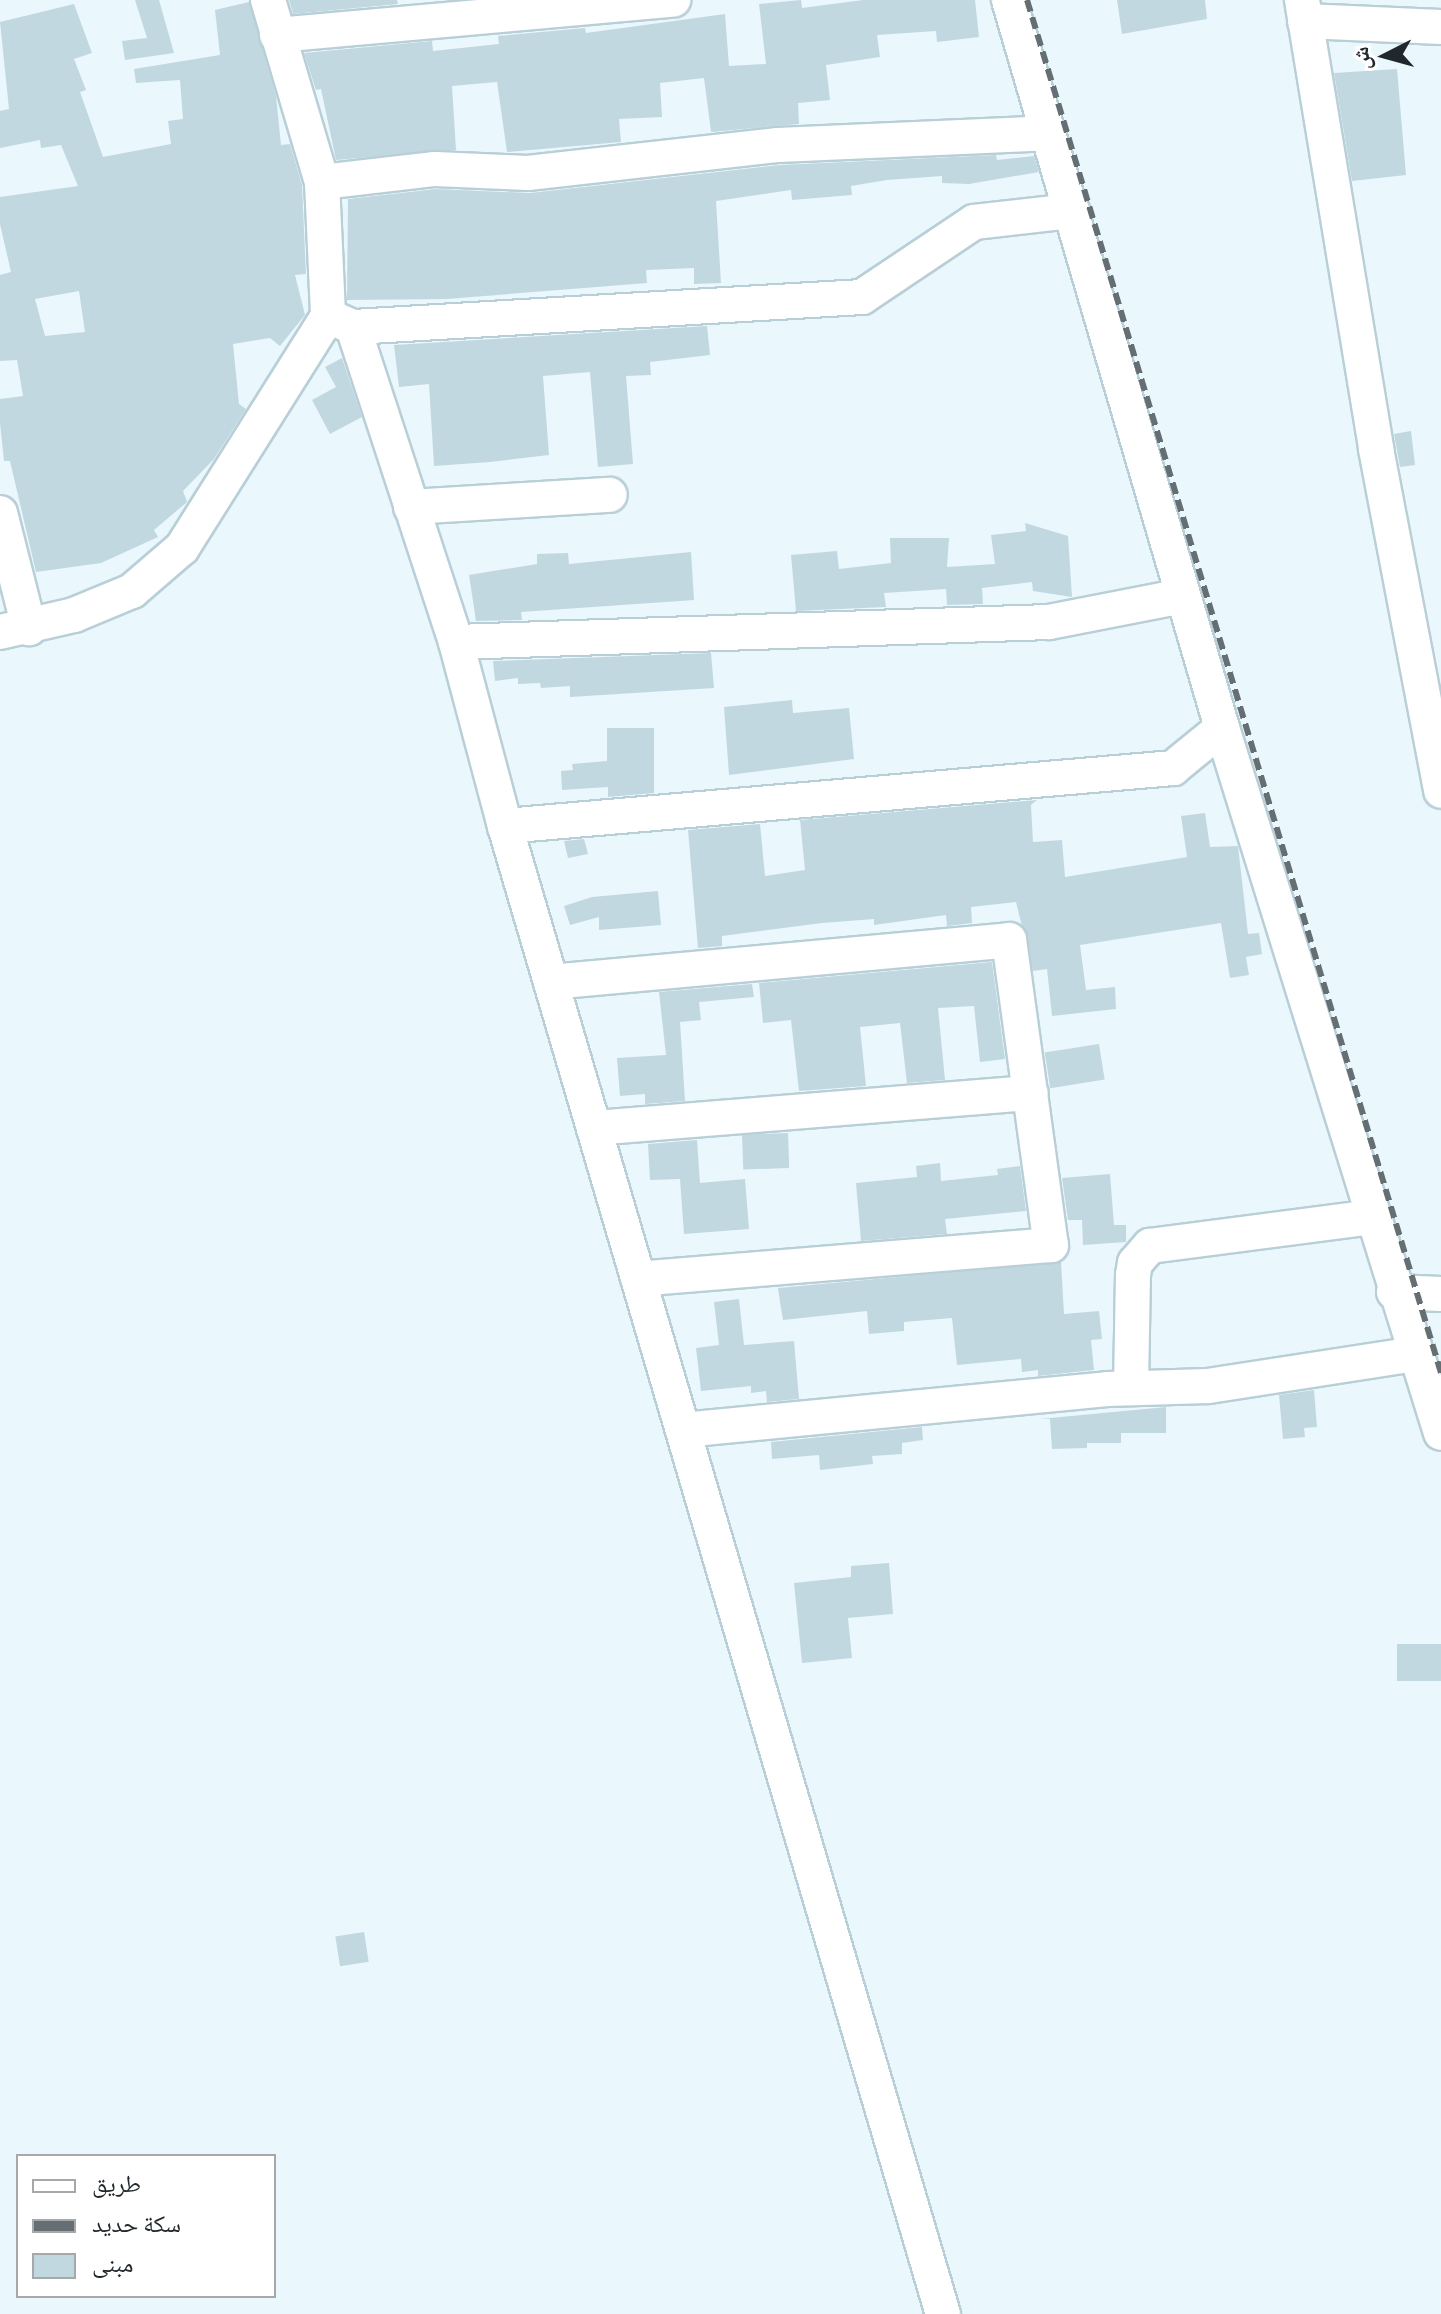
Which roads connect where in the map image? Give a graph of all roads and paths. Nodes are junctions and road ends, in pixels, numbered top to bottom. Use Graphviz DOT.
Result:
graph roads {
  1 [pos="268,0"];
  2 [pos="673,0"];
  3 [pos="1009,0"];
  4 [pos="1304,11"];
  5 [pos="1441,27"];
  6 [pos="277,35"];
  7 [pos="1048,133"];
  8 [pos="322,182"];
  9 [pos="1072,211"];
  10 [pos="340,322"];
  11 [pos="610,495"];
  12 [pos="411,507"];
  13 [pos="0,513"];
  14 [pos="1183,596"];
  15 [pos="14,630"];
  16 [pos="456,642"];
  17 [pos="1222,728"];
  18 [pos="1441,791"];
  19 [pos="505,826"];
  20 [pos="551,982"];
  21 [pos="1031,1093"];
  22 [pos="594,1128"];
  23 [pos="1372,1217"];
  24 [pos="638,1279"];
  25 [pos="1394,1292"];
  26 [pos="1441,1294"];
  27 [pos="1415,1354"];
  28 [pos="1131,1388"];
  29 [pos="683,1430"];
  30 [pos="1441,1433"];
  31 [pos="943,2314"];
  1 -- 6 [label="street"];
  2 -- 6 [label="street"];
  3 -- 7 [label="street"];
  4 -- 5 [label="street"];
  4 -- 18 [label="street"];
  6 -- 8 [label="street"];
  7 -- 8 [label="street"];
  7 -- 9 [label="street"];
  8 -- 10 [label="street"];
  9 -- 10 [label="street"];
  9 -- 14 [label="street"];
  10 -- 12 [label="street"];
  10 -- 15 [label="street"];
  11 -- 12 [label="street"];
  12 -- 16 [label="street"];
  13 -- 15 [label="street"];
  14 -- 16 [label="street"];
  14 -- 17 [label="street"];
  16 -- 19 [label="street"];
  17 -- 19 [label="street"];
  17 -- 23 [label="street"];
  19 -- 20 [label="street"];
  20 -- 21 [label="street"];
  20 -- 22 [label="street"];
  21 -- 22 [label="street"];
  21 -- 24 [label="street"];
  22 -- 24 [label="street"];
  23 -- 25 [label="street"];
  23 -- 28 [label="street"];
  24 -- 29 [label="street"];
  25 -- 26 [label="street"];
  25 -- 27 [label="street"];
  27 -- 28 [label="street"];
  27 -- 30 [label="street"];
  28 -- 29 [label="street"];
  29 -- 31 [label="street"];
}
